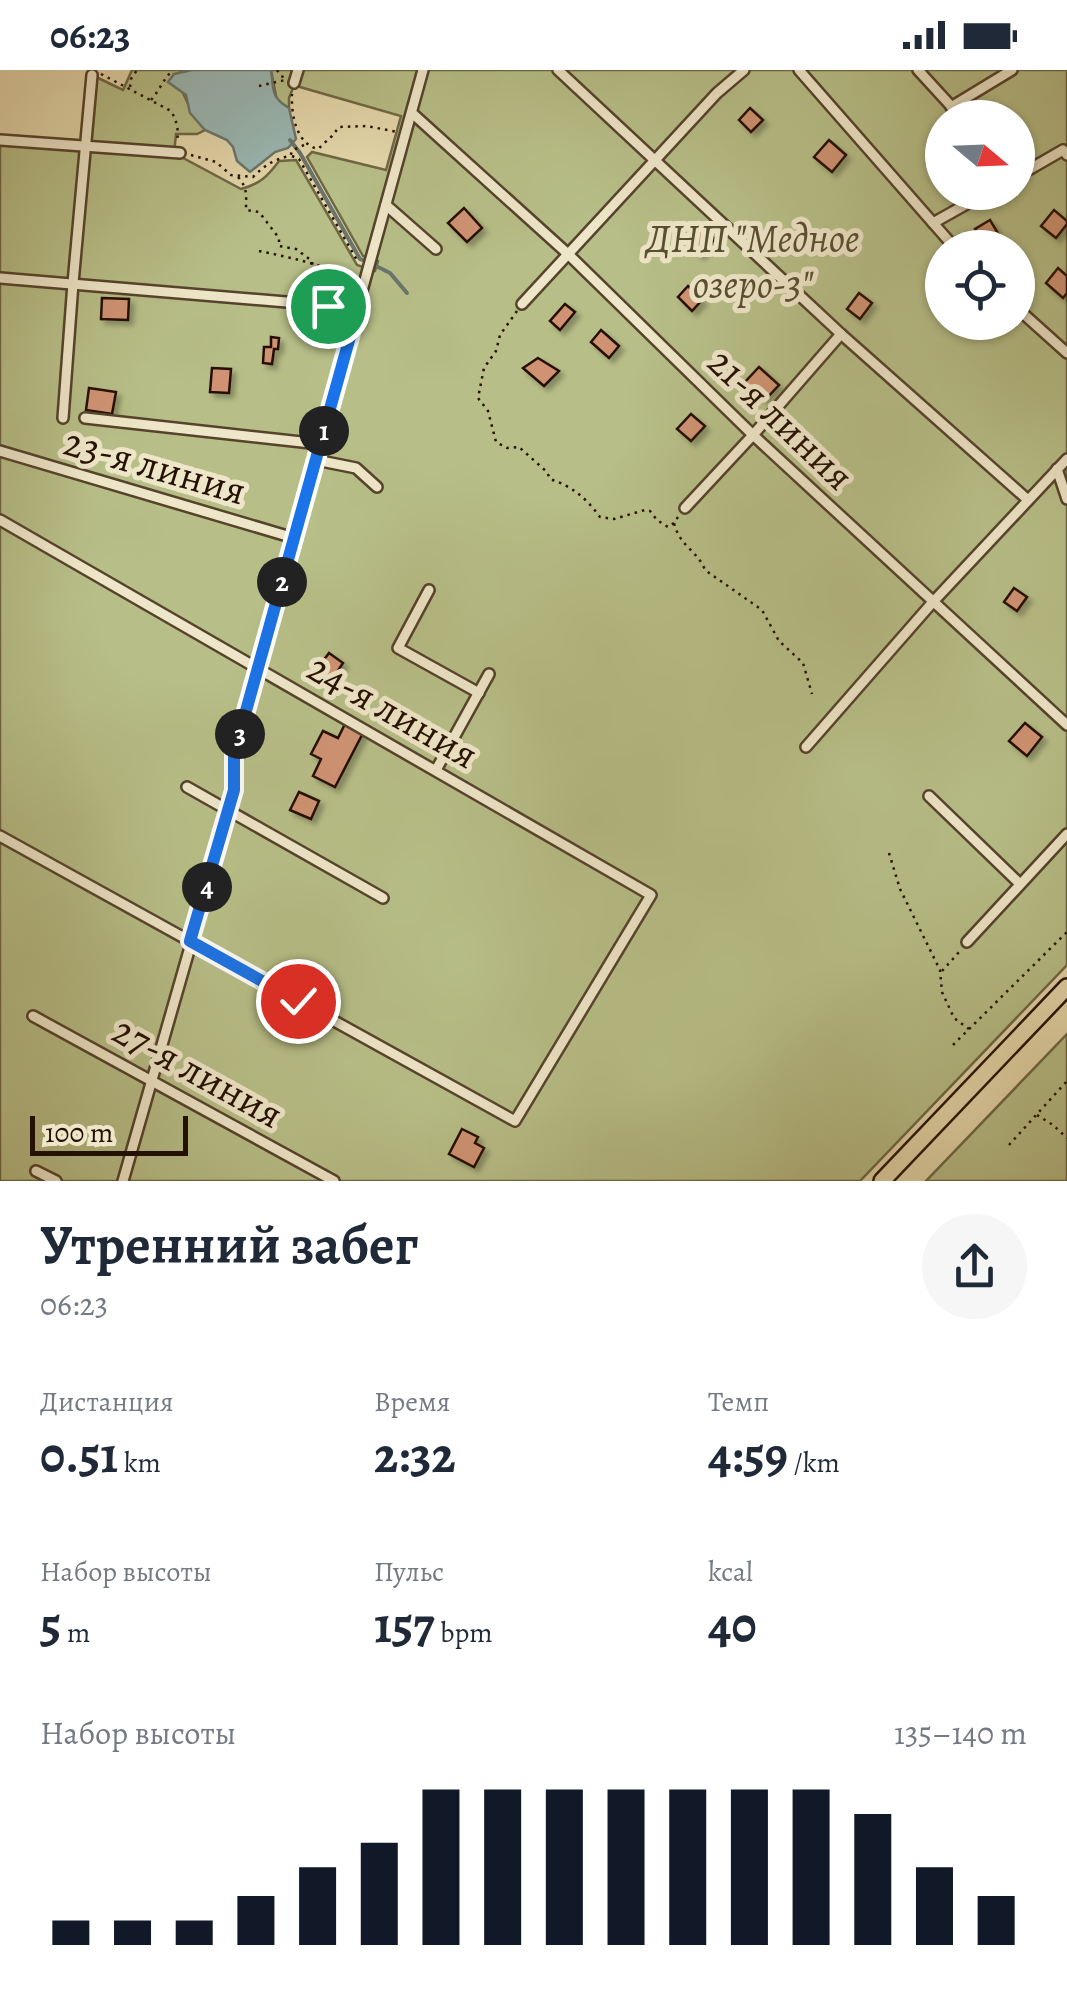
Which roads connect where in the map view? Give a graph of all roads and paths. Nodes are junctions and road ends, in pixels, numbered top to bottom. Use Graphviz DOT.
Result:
graph roads {
  1 [pos="137,70"];
  2 [pos="174,70"];
  3 [pos="423,70"];
  4 [pos="558,70"];
  5 [pos="744,70"];
  6 [pos="799,70"];
  7 [pos="918,70"];
  8 [pos="1012,70"];
  9 [pos="92,75"];
  10 [pos="296,76"];
  11 [pos="106,77"];
  12 [pos="259,86"];
  13 [pos="130,88"];
  14 [pos="946,100"];
  15 [pos="961,100"];
  16 [pos="149,101"];
  17 [pos="412,112"];
  18 [pos="406,134"];
  19 [pos="0,140"];
  20 [pos="305,145"];
  21 [pos="85,146"];
  22 [pos="178,153"];
  23 [pos="1067,154"];
  24 [pos="291,156"];
  25 [pos="654,160"];
  26 [pos="1035,165"];
  27 [pos="238,177"];
  28 [pos="386,205"];
  29 [pos="957,210"];
  30 [pos="934,223"];
  31 [pos="940,230"];
  32 [pos="436,249"];
  33 [pos="259,251"];
  34 [pos="568,254"];
  35 [pos="358,262"];
  36 [pos="313,264"];
  37 [pos="0,278"];
  38 [pos="358,282"];
  39 [pos="72,283"];
  40 [pos="522,304"];
  41 [pos="328,306"];
  42 [pos="358,308"];
  43 [pos="1035,324"];
  44 [pos="841,334"];
  45 [pos="1067,353"];
  46 [pos="64,418"];
  47 [pos="85,418"];
  48 [pos="753,435"];
  49 [pos="320,444"];
  50 [pos="0,450"];
  51 [pos="1067,458"];
  52 [pos="316,460"];
  53 [pos="1056,470"];
  54 [pos="377,487"];
  55 [pos="1067,498"];
  56 [pos="1028,500"];
  57 [pos="685,508"];
  58 [pos="0,520"];
  59 [pos="674,523"];
  60 [pos="294,538"];
  61 [pos="429,590"];
  62 [pos="932,603"];
  63 [pos="258,667"];
  64 [pos="489,674"];
  65 [pos="479,693"];
  66 [pos="812,694"];
  67 [pos="1067,725"];
  68 [pos="806,748"];
  69 [pos="436,770"];
  70 [pos="186,787"];
  71 [pos="929,796"];
  72 [pos="228,812"];
  73 [pos="1067,834"];
  74 [pos="0,836"];
  75 [pos="889,852"];
  76 [pos="1019,883"];
  77 [pos="384,898"];
  78 [pos="1067,932"];
  79 [pos="190,941"];
  80 [pos="967,942"];
  81 [pos="940,974"];
  82 [pos="1067,987"];
  83 [pos="33,1016"];
  84 [pos="969,1030"];
  85 [pos="953,1045"];
  86 [pos="150,1079"];
  87 [pos="1067,1081"];
  88 [pos="1036,1115"];
  89 [pos="1067,1138"];
  90 [pos="1009,1145"];
  91 [pos="36,1171"];
  92 [pos="56,1181"];
  93 [pos="123,1181"];
  94 [pos="334,1181"];
  95 [pos="882,1181"];
  1 -- 13 [label="path"];
  2 -- 16 [label="path"];
  3 -- 17 [label="street"];
  4 -- 25 [label="street"];
  5 -- 25 [label="street"];
  6 -- 30 [label="street"];
  7 -- 14 [label="street"];
  8 -- 15 [label="street"];
  9 -- 21 [label="street"];
  10 -- 12 [label="path"];
  10 -- 20 [label="path"];
  11 -- 13 [label="path"];
  13 -- 16 [label="path"];
  16 -- 22 [label="path"];
  17 -- 18 [label="street"];
  17 -- 34 [label="street, 21-я линия"];
  18 -- 20 [label="path"];
  18 -- 28 [label="street"];
  19 -- 21 [label="street"];
  20 -- 24 [label="path"];
  21 -- 22 [label="street"];
  21 -- 39 [label="street"];
  22 -- 27 [label="path"];
  23 -- 26 [label="street"];
  24 -- 27 [label="path"];
  24 -- 35 [label="path"];
  25 -- 34 [label="street"];
  25 -- 44 [label="street"];
  27 -- 36 [label="path"];
  28 -- 32 [label="street"];
  28 -- 42 [label="street"];
  29 -- 30 [label="street"];
  30 -- 31 [label="street"];
  33 -- 36 [label="path"];
  34 -- 40 [label="street"];
  34 -- 48 [label="street, 21-я линия"];
  36 -- 38 [label="path"];
  36 -- 41 [label="path"];
  37 -- 39 [label="street"];
  39 -- 41 [label="street"];
  39 -- 46 [label="street"];
  40 -- 59 [label="path"];
  41 -- 42 [label="street"];
  42 -- 49 [label="street"];
  43 -- 45 [label="street"];
  44 -- 48 [label="street"];
  44 -- 56 [label="street"];
  47 -- 49 [label="street"];
  48 -- 57 [label="street"];
  48 -- 62 [label="street, 21-я линия"];
  49 -- 52 [label="street"];
  50 -- 60 [label="street, 23-я линия"];
  51 -- 53 [label="street"];
  52 -- 54 [label="street"];
  52 -- 60 [label="street"];
  53 -- 55 [label="street"];
  53 -- 56 [label="street"];
  56 -- 62 [label="street"];
  57 -- 59 [label="path"];
  58 -- 63 [label="street, 24-я линия"];
  59 -- 66 [label="path"];
  60 -- 63 [label="street"];
  61 -- 65 [label="street"];
  62 -- 67 [label="street, 21-я линия"];
  62 -- 68 [label="street"];
  63 -- 69 [label="street, 24-я линия"];
  63 -- 72 [label="street"];
  64 -- 65 [label="street"];
  65 -- 69 [label="street"];
  69 -- 79 [label="street, 24-я линия"];
  70 -- 72 [label="street"];
  71 -- 76 [label="street"];
  72 -- 77 [label="street"];
  72 -- 79 [label="street"];
  73 -- 76 [label="street"];
  74 -- 79 [label="street"];
  75 -- 81 [label="path"];
  76 -- 80 [label="street"];
  78 -- 84 [label="path"];
  79 -- 86 [label="street"];
  80 -- 81 [label="path"];
  81 -- 84 [label="path"];
  82 -- 95 [label="main road"];
  83 -- 86 [label="street, 27-я линия"];
  84 -- 85 [label="path"];
  86 -- 93 [label="street"];
  86 -- 94 [label="street, 27-я линия"];
  87 -- 88 [label="path"];
  88 -- 89 [label="path"];
  88 -- 90 [label="path"];
  91 -- 92 [label="street"];
}
